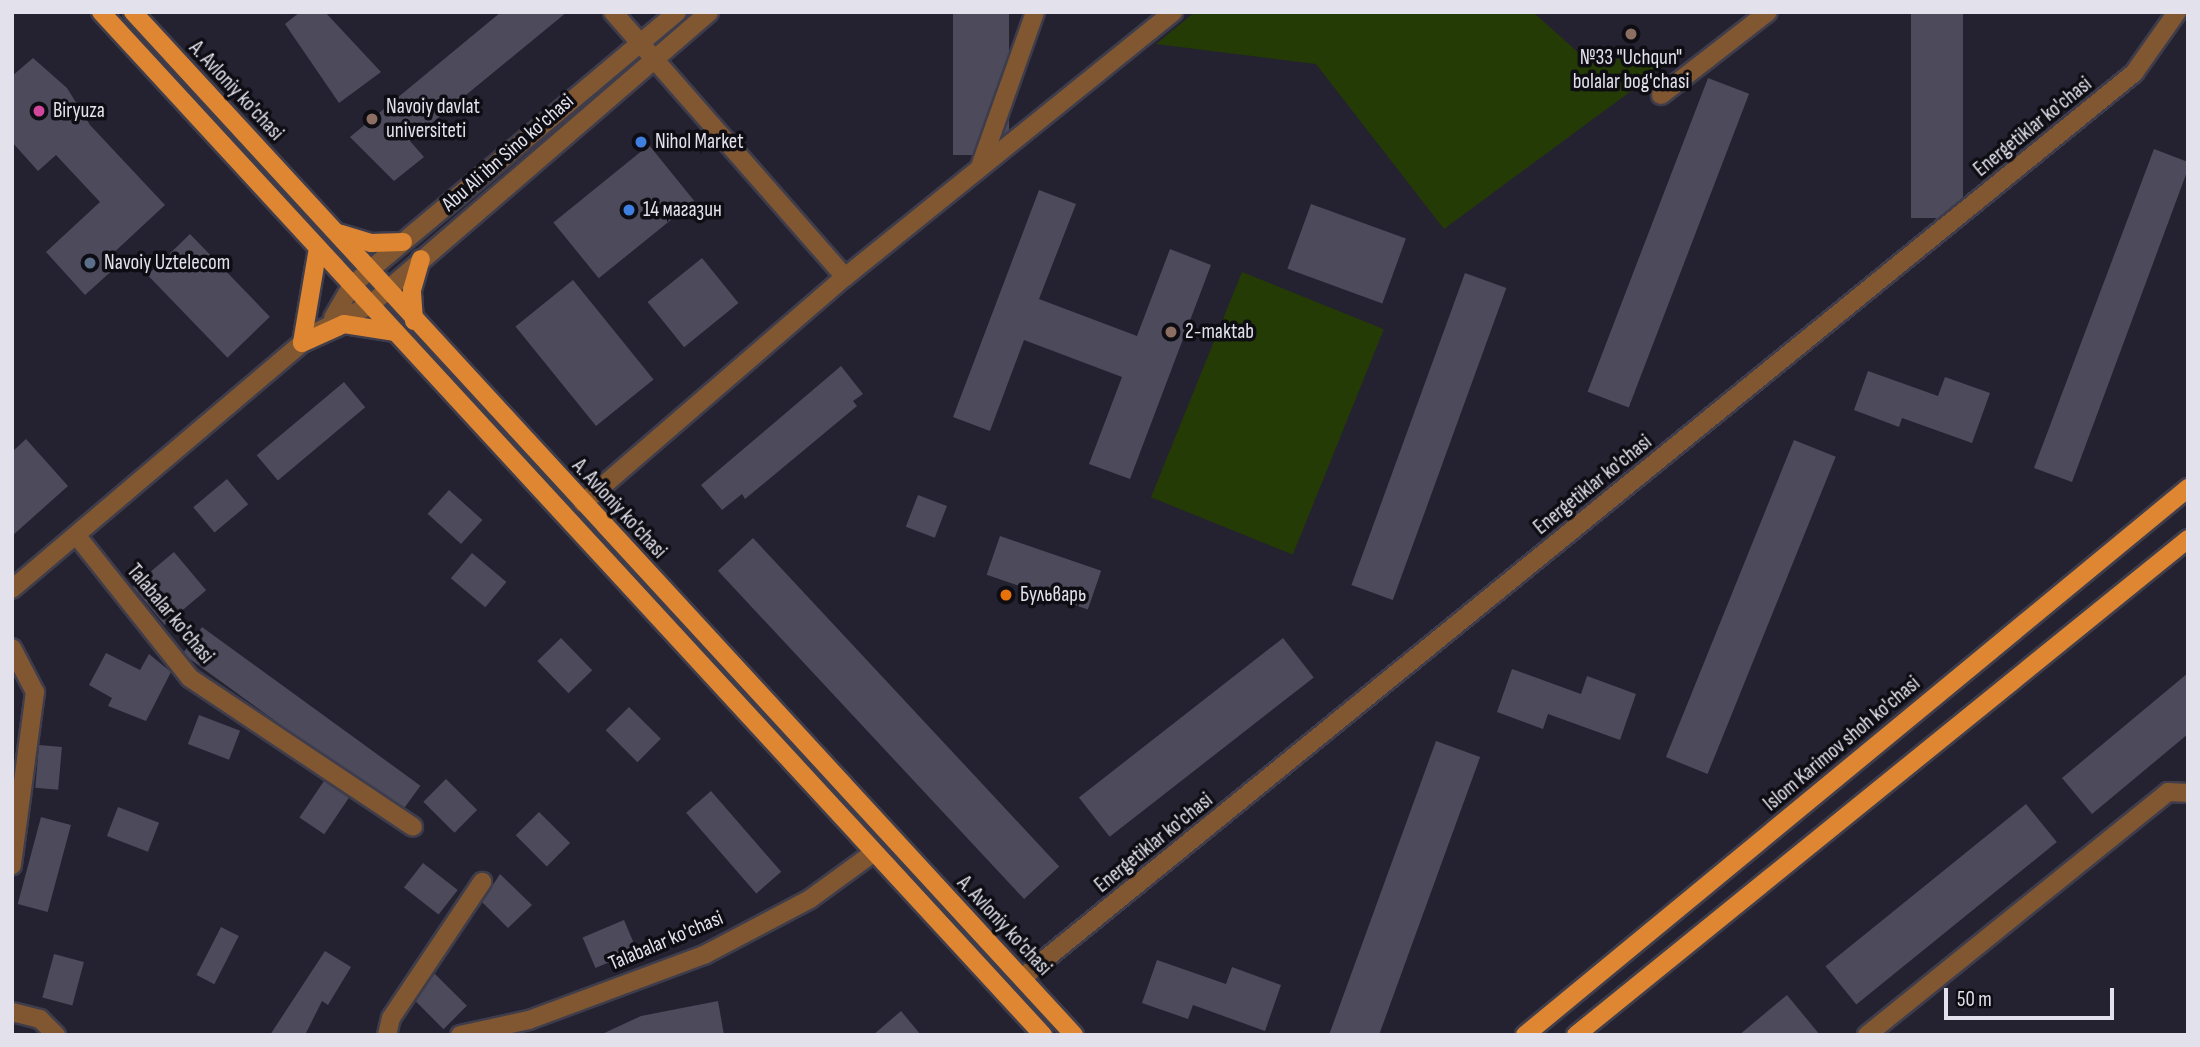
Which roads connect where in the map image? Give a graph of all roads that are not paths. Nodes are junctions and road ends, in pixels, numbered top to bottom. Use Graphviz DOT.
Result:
graph roads {
  1 [pos="101,12"];
  2 [pos="133,12"];
  3 [pos="613,12"];
  4 [pos="677,12"];
  5 [pos="709,12"];
  6 [pos="1035,12"];
  7 [pos="1173,12"];
  8 [pos="1768,12"];
  9 [pos="2177,12"];
  10 [pos="639,44"];
  11 [pos="652,59"];
  12 [pos="1661,95"];
  13 [pos="981,165"];
  14 [pos="336,233"];
  15 [pos="403,242"];
  16 [pos="318,248"];
  17 [pos="421,259"];
  18 [pos="371,271"];
  19 [pos="845,277"];
  20 [pos="352,285"];
  21 [pos="386,288"];
  22 [pos="370,304"];
  23 [pos="333,318"];
  24 [pos="414,321"];
  25 [pos="394,332"];
  26 [pos="302,343"];
  27 [pos="2188,488"];
  28 [pos="583,503"];
  29 [pos="77,536"];
  30 [pos="2188,538"];
  31 [pos="12,589"];
  32 [pos="12,648"];
  33 [pos="2188,793"];
  34 [pos="413,827"];
  35 [pos="873,853"];
  36 [pos="12,864"];
  37 [pos="482,882"];
  38 [pos="1022,978"];
  39 [pos="12,1012"];
  40 [pos="56,1035"];
  41 [pos="387,1035"];
  42 [pos="460,1035"];
  43 [pos="1043,1035"];
  44 [pos="1074,1035"];
  45 [pos="1525,1035"];
  46 [pos="1576,1035"];
  47 [pos="1867,1035"];
  1 -- 16 [label="main road"];
  2 -- 14 [label="main road, A. Avloniy ko'chasi"];
  3 -- 10 [label="street"];
  4 -- 10 [label="street, Abu Ali ibn Sino ko'chasi"];
  5 -- 11 [label="street, Abu Ali ibn Sino ko'chasi"];
  6 -- 13 [label="street"];
  7 -- 13 [label="street"];
  8 -- 12 [label="street"];
  9 -- 38 [label="street, Energetiklar ko'chasi"];
  10 -- 11 [label="street"];
  10 -- 15 [label="street, Abu Ali ibn Sino ko'chasi"];
  11 -- 17 [label="street, Abu Ali ibn Sino ko'chasi"];
  11 -- 19 [label="street"];
  13 -- 19 [label="street"];
  14 -- 15 [label="main road"];
  14 -- 18 [label="main road, A. Avloniy ko'chasi"];
  15 -- 18 [label="street, Abu Ali ibn Sino ko'chasi"];
  16 -- 20 [label="main road"];
  16 -- 26 [label="main road"];
  17 -- 21 [label="street, Abu Ali ibn Sino ko'chasi"];
  17 -- 24 [label="main road"];
  18 -- 20 [label="street, Abu Ali ibn Sino ko'chasi"];
  18 -- 21 [label="main road, A. Avloniy ko'chasi"];
  19 -- 28 [label="street"];
  20 -- 22 [label="main road"];
  20 -- 23 [label="street, Abu Ali ibn Sino ko'chasi"];
  21 -- 22 [label="street, Abu Ali ibn Sino ko'chasi"];
  21 -- 24 [label="main road, A. Avloniy ko'chasi"];
  22 -- 23 [label="street, Abu Ali ibn Sino ko'chasi"];
  22 -- 25 [label="main road"];
  23 -- 26 [label="street, Abu Ali ibn Sino ko'chasi"];
  24 -- 28 [label="main road, A. Avloniy ko'chasi"];
  25 -- 26 [label="main road"];
  25 -- 35 [label="main road"];
  26 -- 29 [label="street, Abu Ali ibn Sino ko'chasi"];
  27 -- 45 [label="main road, Islom Karimov shoh ko'chasi"];
  28 -- 38 [label="main road, A. Avloniy ko'chasi"];
  29 -- 31 [label="street, Abu Ali ibn Sino ko'chasi"];
  29 -- 34 [label="street, Talabalar ko'chasi"];
  30 -- 46 [label="main road"];
  32 -- 36 [label="street"];
  33 -- 47 [label="street"];
  35 -- 42 [label="street, Talabalar ko'chasi"];
  35 -- 43 [label="main road"];
  37 -- 41 [label="street"];
  38 -- 44 [label="main road, A. Avloniy ko'chasi"];
  39 -- 40 [label="street"];
}
